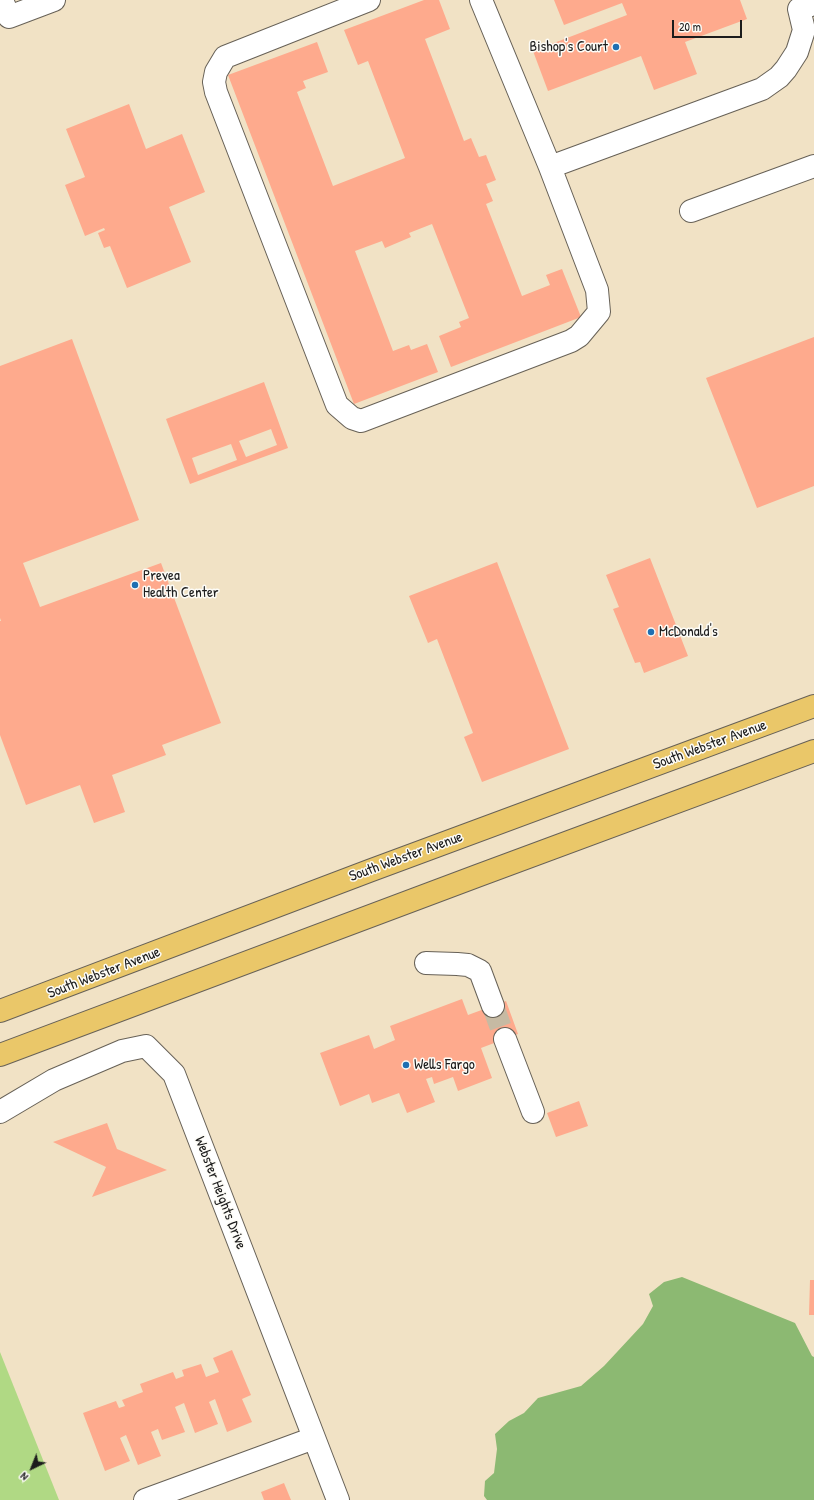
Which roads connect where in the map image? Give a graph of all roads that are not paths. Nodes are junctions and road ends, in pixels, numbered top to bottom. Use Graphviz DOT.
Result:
graph roads {
  1 [pos="2,0"];
  2 [pos="54,0"];
  3 [pos="369,0"];
  4 [pos="481,0"];
  5 [pos="803,5"];
  6 [pos="814,166"];
  7 [pos="550,167"];
  8 [pos="691,211"];
  9 [pos="814,706"];
  10 [pos="814,751"];
  11 [pos="426,963"];
  12 [pos="493,1006"];
  13 [pos="0,1012"];
  14 [pos="505,1039"];
  15 [pos="0,1056"];
  16 [pos="0,1112"];
  17 [pos="533,1112"];
  18 [pos="314,1438"];
  19 [pos="144,1500"];
  20 [pos="338,1500"];
  1 -- 2 [label="street"];
  3 -- 7 [label="street"];
  4 -- 7 [label="street"];
  5 -- 7 [label="street"];
  6 -- 8 [label="street"];
  9 -- 13 [label="main road, South Webster Avenue"];
  10 -- 15 [label="main road"];
  11 -- 12 [label="street"];
  14 -- 17 [label="street"];
  16 -- 18 [label="street, Webster Heights Drive"];
  18 -- 19 [label="street"];
  18 -- 20 [label="street, Webster Heights Drive"];
}
